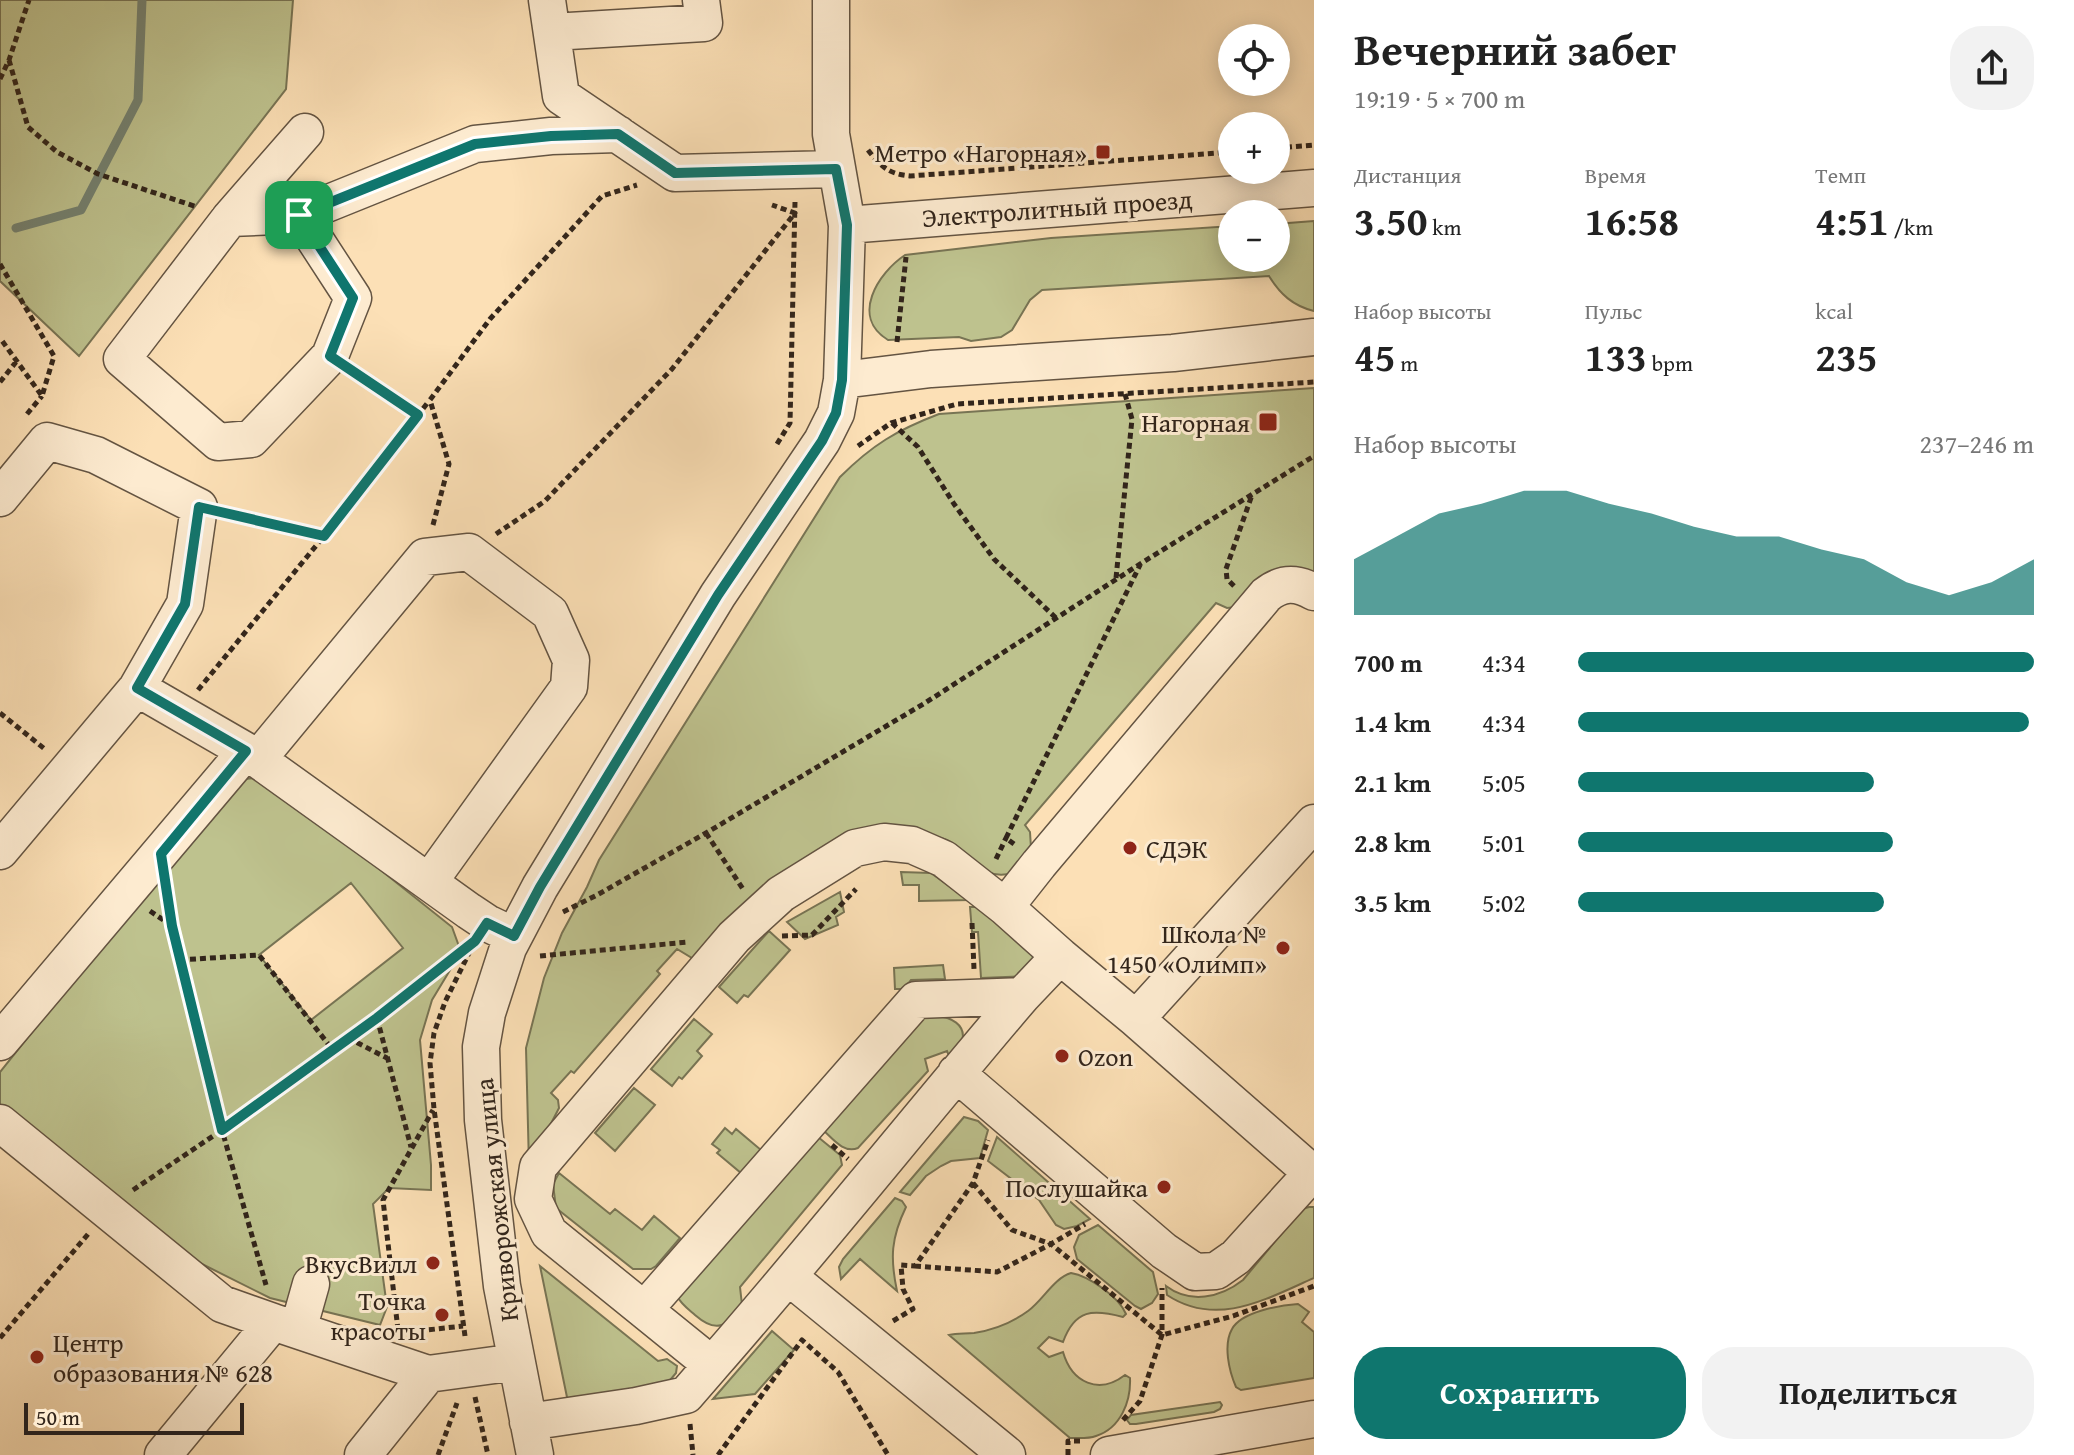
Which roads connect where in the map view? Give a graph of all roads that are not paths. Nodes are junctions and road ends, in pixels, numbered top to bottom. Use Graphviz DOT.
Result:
graph roads {
  1 [pos="701,0"];
  2 [pos="831,0"];
  3 [pos="550,16"];
  4 [pos="305,132"];
  5 [pos="618,134"];
  6 [pos="836,169"];
  7 [pos="1314,188"];
  8 [pos="299,215"];
  9 [pos="230,218"];
  10 [pos="847,225"];
  11 [pos="1314,337"];
  12 [pos="842,380"];
  13 [pos="0,498"];
  14 [pos="1314,592"];
  15 [pos="137,688"];
  16 [pos="252,755"];
  17 [pos="1314,823"];
  18 [pos="0,851"];
  19 [pos="429,882"];
  20 [pos="988,910"];
  21 [pos="530,940"];
  22 [pos="1060,956"];
  23 [pos="1022,996"];
  24 [pos="1136,1019"];
  25 [pos="0,1042"];
  26 [pos="956,1073"];
  27 [pos="0,1123"];
  28 [pos="1313,1173"];
  29 [pos="789,1277"];
  30 [pos="311,1284"];
  31 [pos="644,1310"];
  32 [pos="286,1326"];
  33 [pos="516,1362"];
  34 [pos="712,1365"];
  35 [pos="428,1374"];
  36 [pos="1314,1419"];
  37 [pos="532,1439"];
  38 [pos="1113,1441"];
  39 [pos="163,1455"];
  40 [pos="363,1455"];
  41 [pos="1007,1455"];
  1 -- 3 [label="street"];
  2 -- 6 [label="street, Криворожская улица"];
  3 -- 5 [label="street"];
  4 -- 9 [label="street"];
  5 -- 6 [label="street"];
  5 -- 8 [label="street"];
  6 -- 10 [label="street, Криворожская улица"];
  7 -- 10 [label="street, Электролитный проезд"];
  8 -- 9 [label="street"];
  8 -- 9 [label="street"];
  10 -- 12 [label="street, Криворожская улица"];
  11 -- 12 [label="street"];
  12 -- 21 [label="street, Криворожская улица"];
  13 -- 15 [label="street"];
  14 -- 20 [label="street"];
  15 -- 16 [label="street"];
  15 -- 18 [label="street"];
  16 -- 19 [label="street"];
  16 -- 19 [label="street"];
  16 -- 25 [label="street"];
  17 -- 24 [label="street"];
  19 -- 21 [label="street"];
  20 -- 22 [label="street"];
  20 -- 31 [label="street"];
  21 -- 33 [label="street, Криворожская улица"];
  22 -- 23 [label="street"];
  22 -- 24 [label="street"];
  23 -- 26 [label="street"];
  23 -- 31 [label="street"];
  24 -- 28 [label="street"];
  26 -- 28 [label="street"];
  26 -- 29 [label="street"];
  27 -- 32 [label="street"];
  29 -- 34 [label="street"];
  29 -- 41 [label="street"];
  30 -- 32 [label="street"];
  31 -- 34 [label="street"];
  32 -- 35 [label="street"];
  32 -- 39 [label="street"];
  33 -- 35 [label="street"];
  33 -- 37 [label="street, Криворожская улица"];
  34 -- 37 [label="street"];
  35 -- 40 [label="street"];
  36 -- 38 [label="street"];
}
